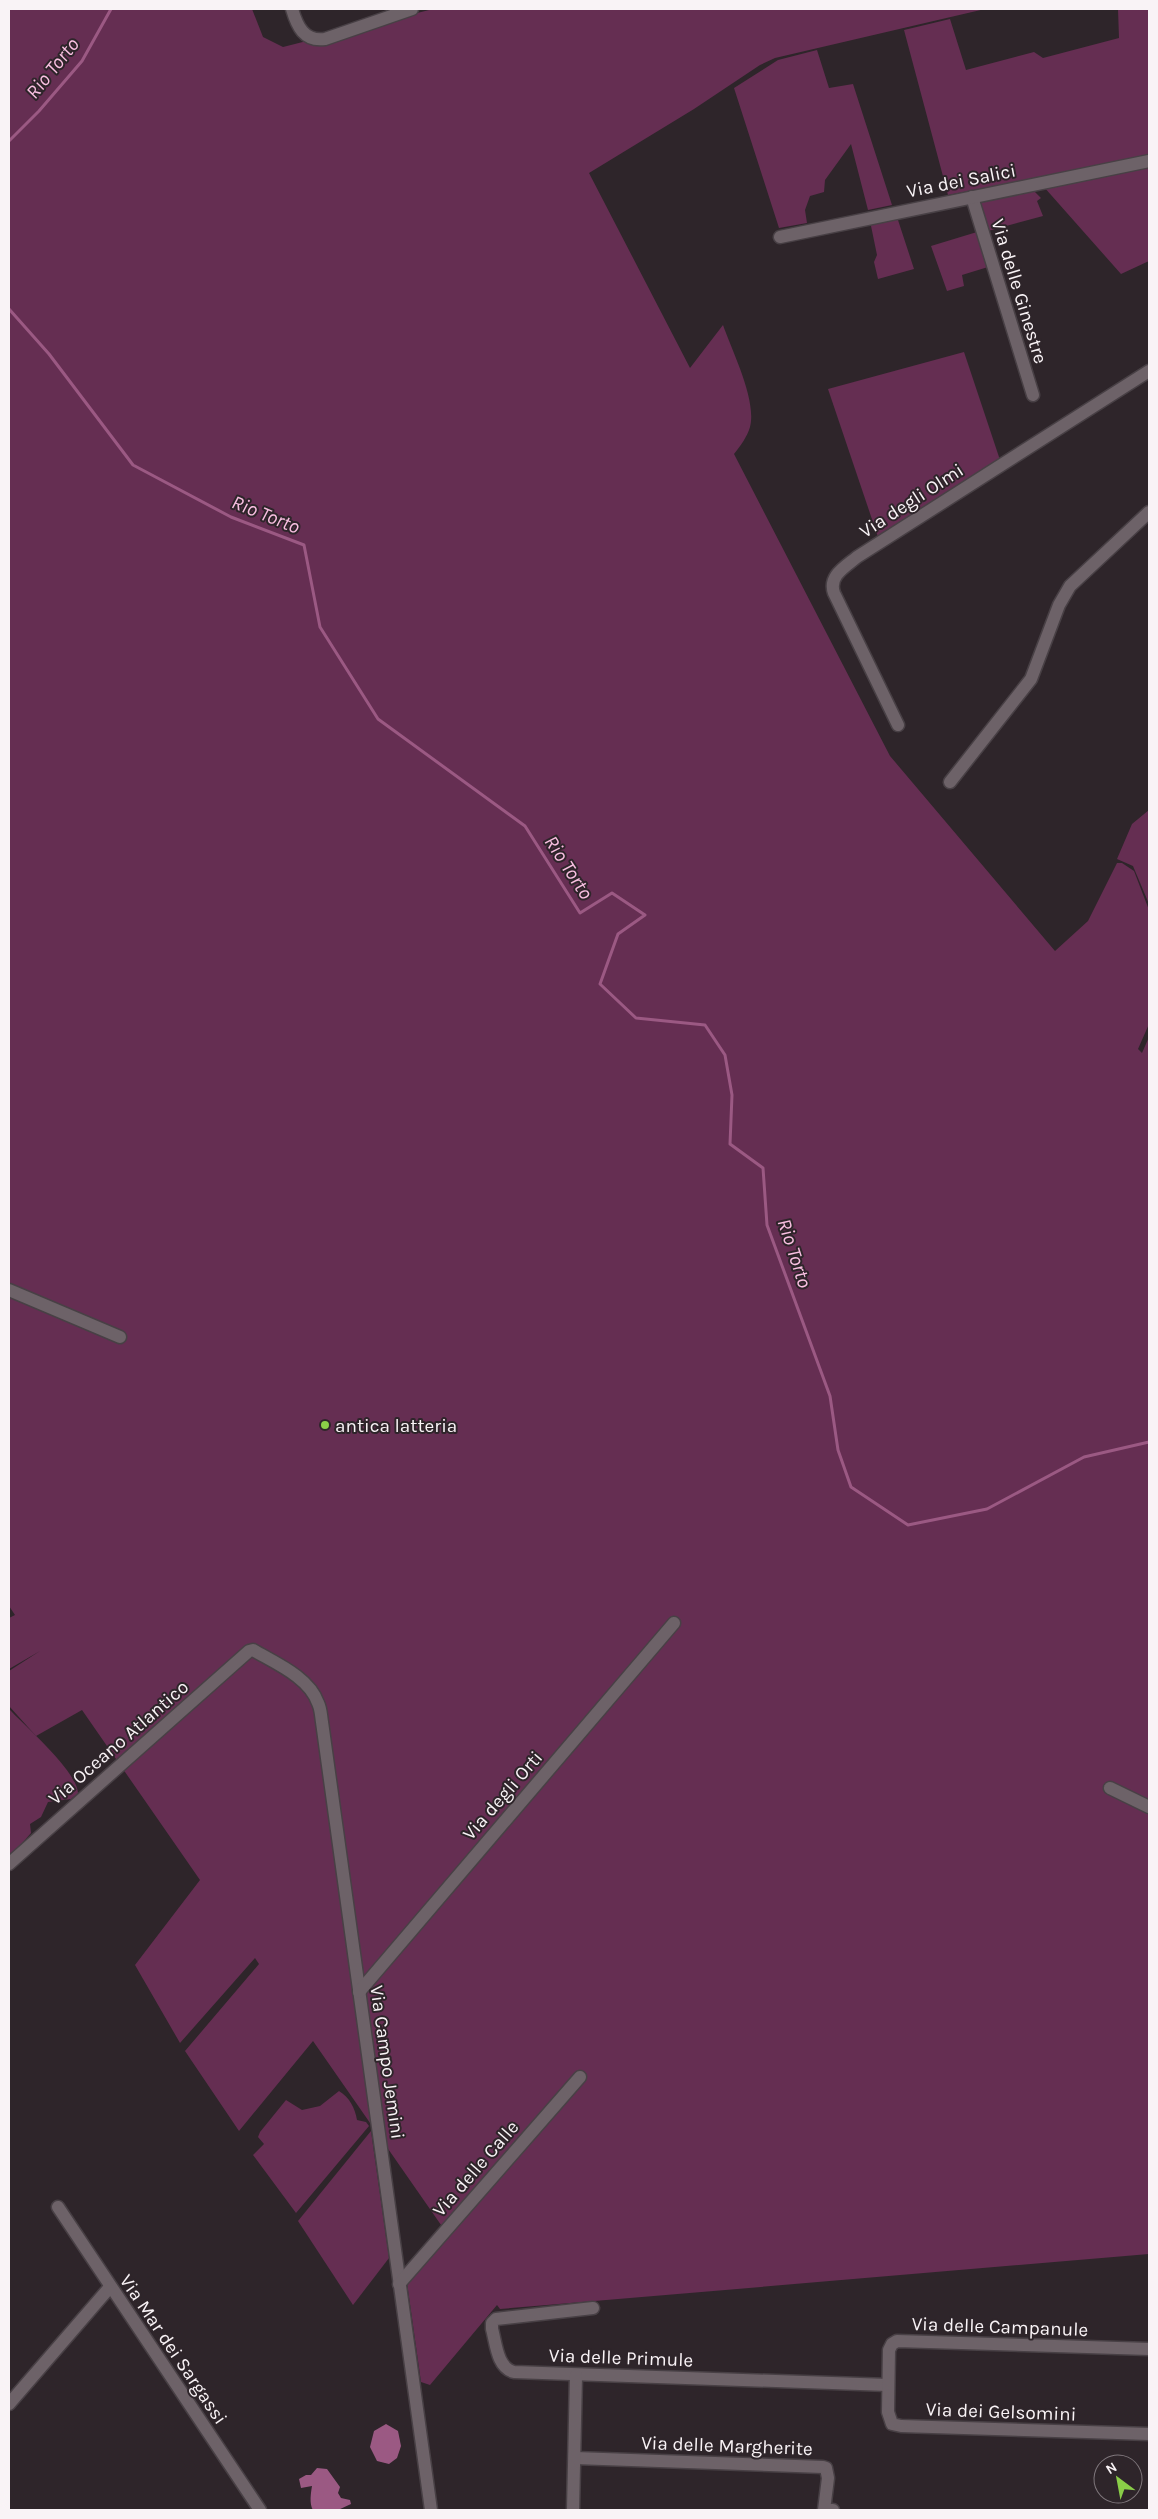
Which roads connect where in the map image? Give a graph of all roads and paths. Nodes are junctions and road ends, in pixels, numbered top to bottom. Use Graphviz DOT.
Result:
graph roads {
  1 [pos="292,9"];
  2 [pos="412,9"];
  3 [pos="1149,161"];
  4 [pos="972,197"];
  5 [pos="780,237"];
  6 [pos="1149,370"];
  7 [pos="1033,396"];
  8 [pos="1149,512"];
  9 [pos="898,725"];
  10 [pos="950,782"];
  11 [pos="9,1290"];
  12 [pos="120,1337"];
  13 [pos="674,1623"];
  14 [pos="253,1650"];
  15 [pos="1110,1788"];
  16 [pos="1149,1807"];
  17 [pos="9,1864"];
  18 [pos="359,1992"];
  19 [pos="580,2077"];
  20 [pos="58,2207"];
  21 [pos="399,2284"];
  22 [pos="110,2287"];
  23 [pos="593,2308"];
  24 [pos="1149,2349"];
  25 [pos="576,2375"];
  26 [pos="888,2385"];
  27 [pos="9,2404"];
  28 [pos="1149,2434"];
  29 [pos="575,2458"];
  30 [pos="260,2510"];
  31 [pos="431,2510"];
  32 [pos="573,2510"];
  33 [pos="824,2510"];
  34 [pos="833,2510"];
  1 -- 2 [label="street"];
  3 -- 4 [label="street, Via dei Salici"];
  4 -- 5 [label="street, Via dei Salici"];
  4 -- 7 [label="street, Via delle Ginestre"];
  6 -- 9 [label="street, Via degli Olmi"];
  8 -- 10 [label="street"];
  11 -- 12 [label="street"];
  13 -- 18 [label="street, Via degli Orti"];
  14 -- 17 [label="street, Via Oceano Atlantico"];
  14 -- 18 [label="street, Via Campo Jemini"];
  15 -- 16 [label="street"];
  18 -- 21 [label="street, Via Campo Jemini"];
  19 -- 21 [label="street, Via delle Calle"];
  20 -- 22 [label="street, Via Mar dei Sargassi"];
  21 -- 31 [label="street, Via Campo Jemini"];
  22 -- 27 [label="street"];
  22 -- 30 [label="street, Via Mar dei Sargassi"];
  23 -- 25 [label="street, Via delle Primule"];
  24 -- 26 [label="street, Via delle Campanule"];
  25 -- 26 [label="street, Via delle Primule"];
  25 -- 29 [label="street"];
  26 -- 28 [label="street, Via dei Gelsomini"];
  29 -- 32 [label="street"];
  29 -- 33 [label="street, Via delle Margherite"];
  33 -- 34 [label="street, Via delle Margherite"];
}
